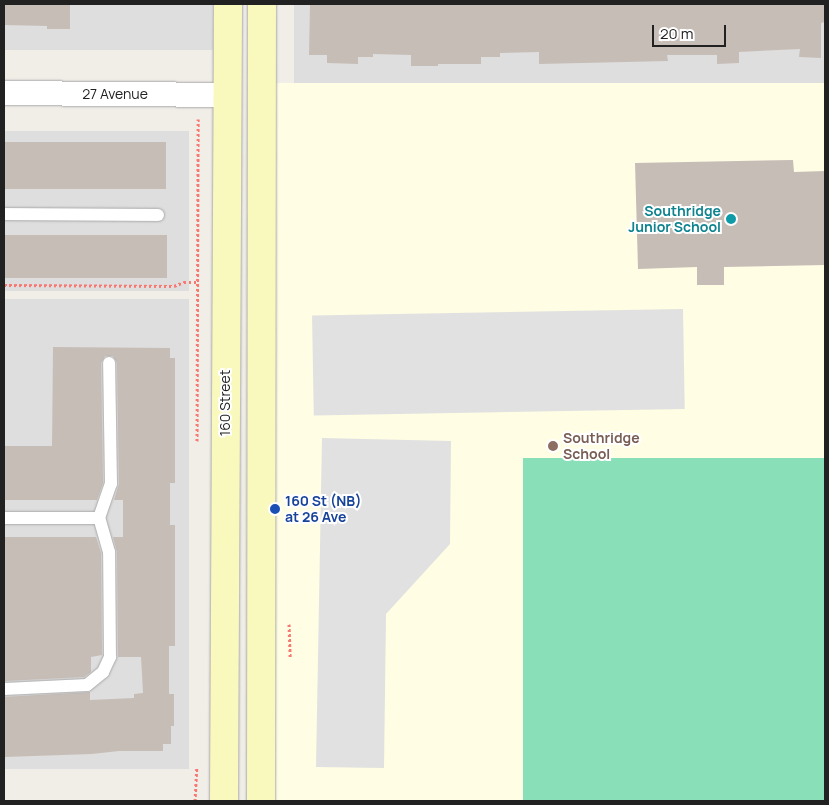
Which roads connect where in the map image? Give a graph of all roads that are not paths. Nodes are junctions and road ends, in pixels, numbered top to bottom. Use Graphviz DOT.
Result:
graph roads {
  1 [pos="228,4"];
  2 [pos="262,4"];
  3 [pos="4,93"];
  4 [pos="227,95"];
  5 [pos="4,214"];
  6 [pos="158,215"];
  7 [pos="263,290"];
  8 [pos="109,363"];
  9 [pos="4,518"];
  10 [pos="99,518"];
  11 [pos="4,689"];
  12 [pos="224,801"];
  13 [pos="261,801"];
  1 -- 4 [label="main road, 160 Street"];
  2 -- 7 [label="main road"];
  3 -- 4 [label="street, 27 Avenue"];
  4 -- 7 [label="main road"];
  4 -- 12 [label="main road, 160 Street"];
  5 -- 6 [label="lane"];
  7 -- 13 [label="main road"];
  8 -- 10 [label="lane"];
  9 -- 10 [label="lane"];
  10 -- 11 [label="lane"];
}
